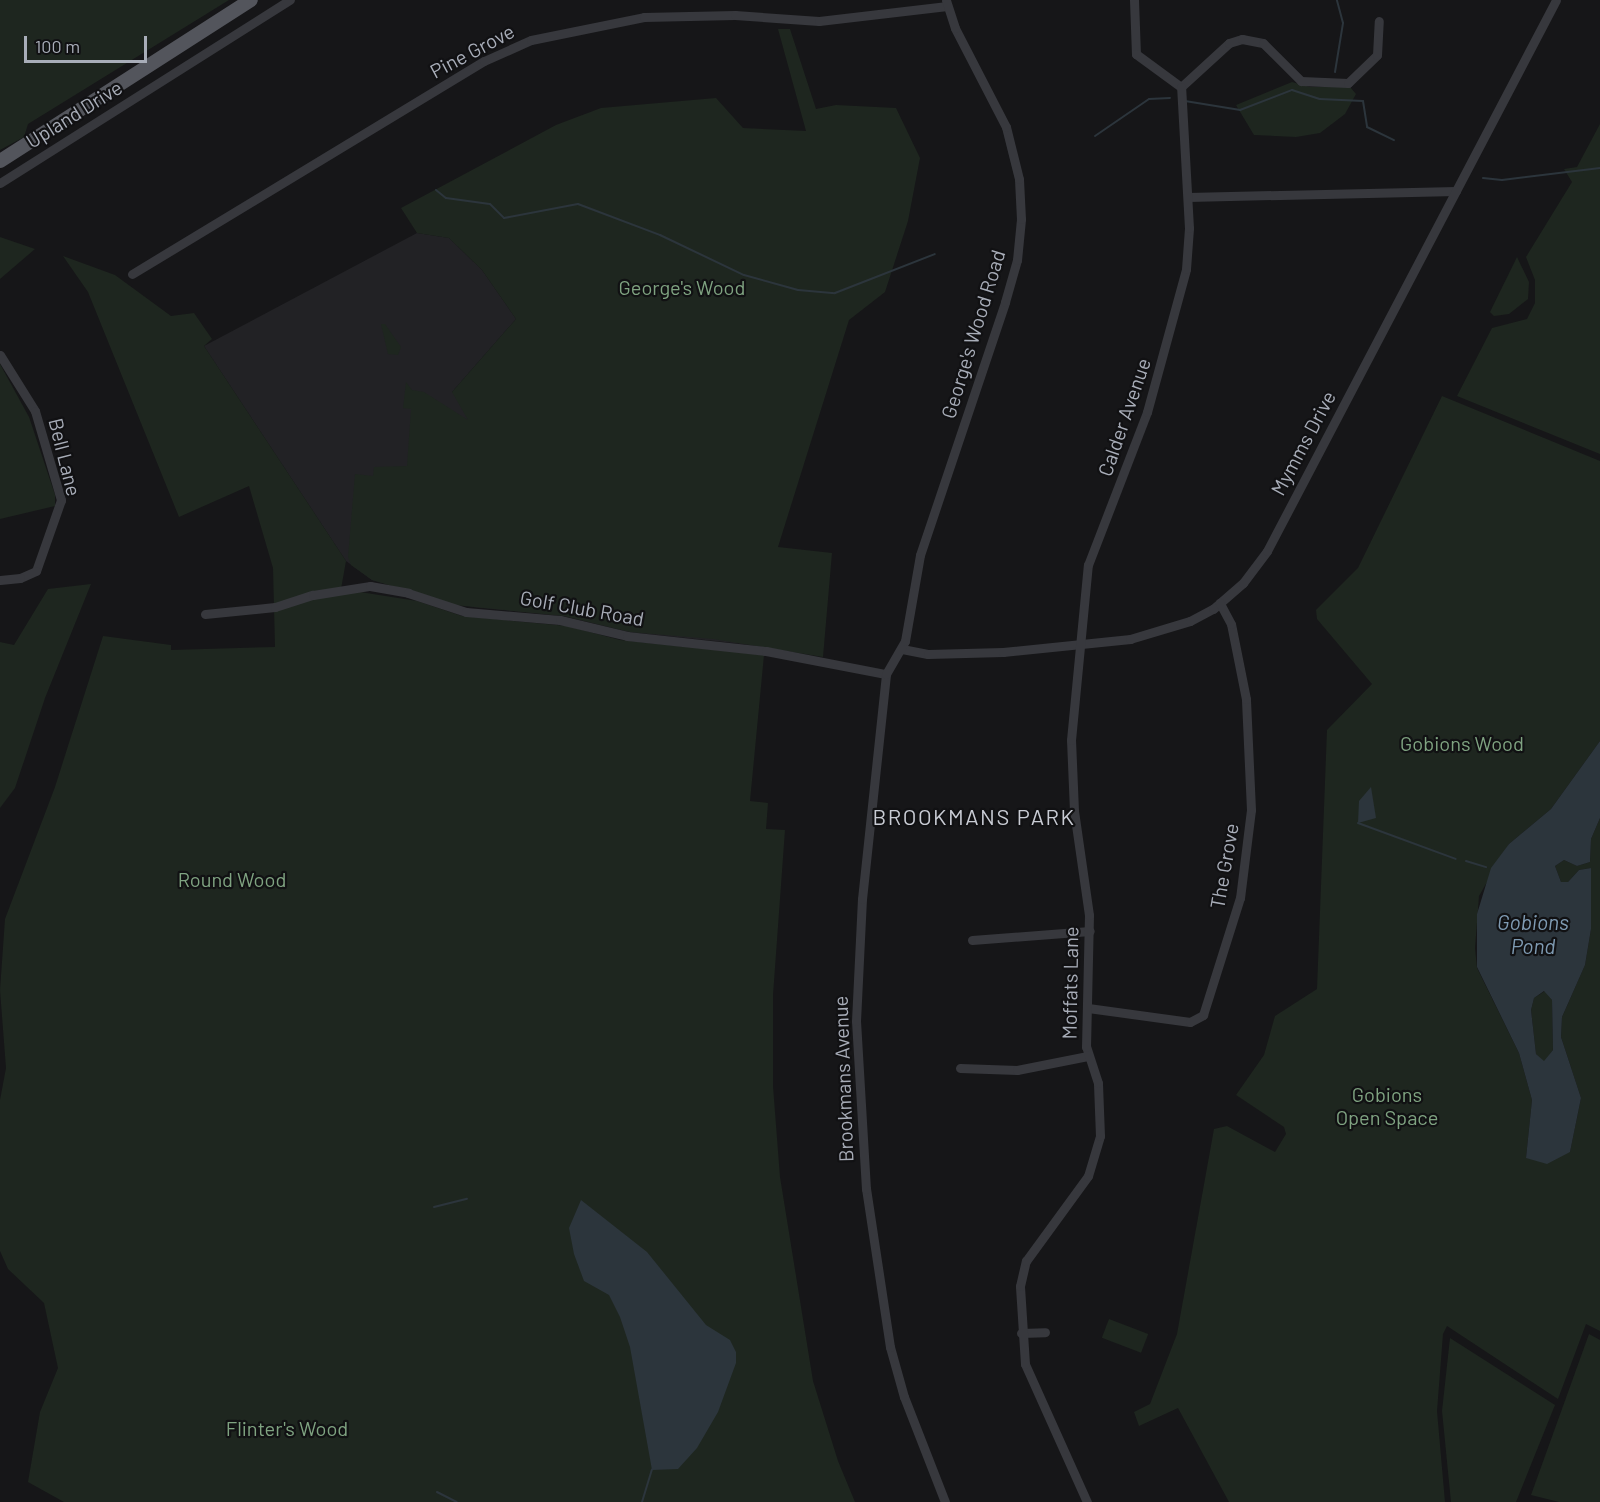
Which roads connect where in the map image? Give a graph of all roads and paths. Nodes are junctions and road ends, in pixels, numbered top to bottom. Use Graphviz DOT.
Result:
graph roads {
  1 [pos="251,0"];
  2 [pos="290,0"];
  3 [pos="1134,0"];
  4 [pos="1556,0"];
  5 [pos="947,3"];
  6 [pos="1379,21"];
  7 [pos="1181,87"];
  8 [pos="0,161"];
  9 [pos="0,183"];
  10 [pos="1456,191"];
  11 [pos="1188,197"];
  12 [pos="132,274"];
  13 [pos="0,355"];
  14 [pos="0,580"];
  15 [pos="1220,603"];
  16 [pos="206,614"];
  17 [pos="1080,646"];
  18 [pos="902,649"];
  19 [pos="886,674"];
  20 [pos="1090,931"];
  21 [pos="972,940"];
  22 [pos="1088,1008"];
  23 [pos="1088,1056"];
  24 [pos="960,1068"];
  25 [pos="1045,1332"];
  26 [pos="1020,1333"];
  27 [pos="945,1502"];
  28 [pos="1087,1502"];
  1 -- 8 [label="main road"];
  2 -- 9 [label="street, Upland Drive"];
  3 -- 7 [label="street"];
  4 -- 10 [label="street, Mymms Drive"];
  5 -- 12 [label="street, Pine Grove"];
  5 -- 18 [label="street, George's Wood Road"];
  6 -- 7 [label="street"];
  7 -- 11 [label="street, Calder Avenue"];
  10 -- 11 [label="street"];
  10 -- 15 [label="street, Mymms Drive"];
  11 -- 17 [label="street, Calder Avenue"];
  13 -- 14 [label="street, Bell Lane"];
  15 -- 17 [label="street, Mymms Drive"];
  15 -- 22 [label="street, The Grove"];
  16 -- 19 [label="street, Golf Club Road"];
  17 -- 18 [label="street, Mymms Drive"];
  17 -- 20 [label="street, Moffats Lane"];
  18 -- 19 [label="street, Brookmans Avenue"];
  19 -- 27 [label="street, Brookmans Avenue"];
  20 -- 21 [label="street"];
  20 -- 22 [label="street, Moffats Lane"];
  22 -- 23 [label="street, Moffats Lane"];
  23 -- 24 [label="street"];
  23 -- 26 [label="street, Moffats Lane"];
  25 -- 26 [label="street"];
  26 -- 28 [label="street, Moffats Lane"];
}
